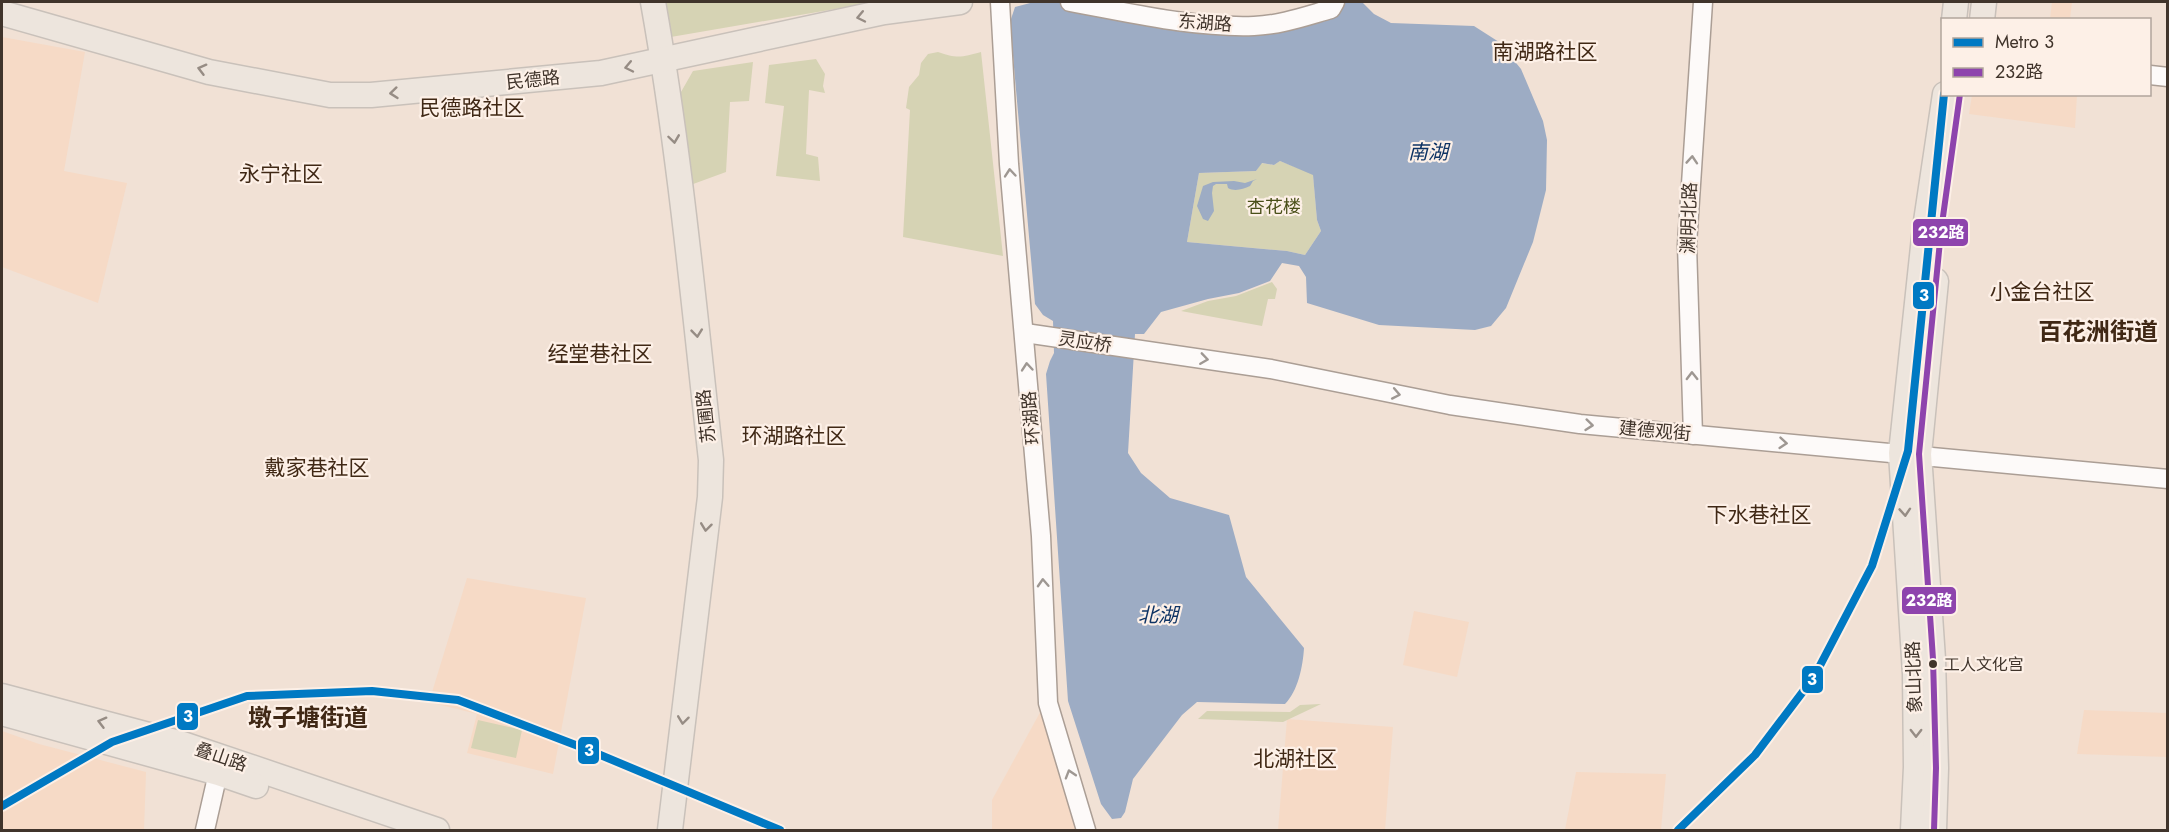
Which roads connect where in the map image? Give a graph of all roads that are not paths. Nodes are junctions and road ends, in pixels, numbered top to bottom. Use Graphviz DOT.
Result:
graph roads {
  1 [pos="652,2"];
  2 [pos="960,2"];
  3 [pos="1000,2"];
  4 [pos="1070,2"];
  5 [pos="1335,2"];
  6 [pos="1703,2"];
  7 [pos="1956,2"];
  8 [pos="1971,2"];
  9 [pos="1984,2"];
  10 [pos="2,12"];
  11 [pos="1954,18"];
  12 [pos="1969,18"];
  13 [pos="1982,18"];
  14 [pos="663,60"];
  15 [pos="2151,75"];
  16 [pos="2168,77"];
  17 [pos="1945,96"];
  18 [pos="1960,96"];
  19 [pos="1025,333"];
  20 [pos="1146,351"];
  21 [pos="1694,435"];
  22 [pos="1910,454"];
  23 [pos="2168,479"];
  24 [pos="2,696"];
  25 [pos="2,713"];
  26 [pos="183,744"];
  27 [pos="218,774"];
  28 [pos="205,831"];
  29 [pos="390,831"];
  30 [pos="437,831"];
  31 [pos="670,831"];
  32 [pos="1086,831"];
  33 [pos="1913,831"];
  34 [pos="1934,831"];
  1 -- 14 [label="main road, 苏圃路"];
  2 -- 14 [label="main road, 民德路, one-way"];
  19 -- 3 [label="street, 环湖路, one-way"];
  4 -- 5 [label="street, 东湖路"];
  21 -- 6 [label="street, 渊明北路, one-way"];
  7 -- 11 [label="main road"];
  8 -- 12 [label="main road"];
  9 -- 13 [label="main road"];
  14 -- 10 [label="main road, 民德路, one-way"];
  14 -- 31 [label="main road, 苏圃路, one-way"];
  15 -- 16 [label="street"];
  17 -- 22 [label="main road, 象山北路"];
  18 -- 22 [label="main road, 象山北路"];
  19 -- 20 [label="street, 灵应桥"];
  32 -- 19 [label="street, 环湖路, one-way"];
  20 -- 21 [label="street, 建德观街, one-way"];
  21 -- 22 [label="street, 建德观街, one-way"];
  22 -- 23 [label="street, 建德观街"];
  22 -- 33 [label="main road, 象山北路, one-way"];
  22 -- 34 [label="main road, 象山北路"];
  26 -- 24 [label="main road, 叠山路, one-way"];
  25 -- 27 [label="main road, 叠山路"];
  26 -- 27 [label="street"];
  26 -- 30 [label="main road, 叠山路"];
  27 -- 28 [label="street"];
  27 -- 29 [label="main road, 叠山路"];
}
